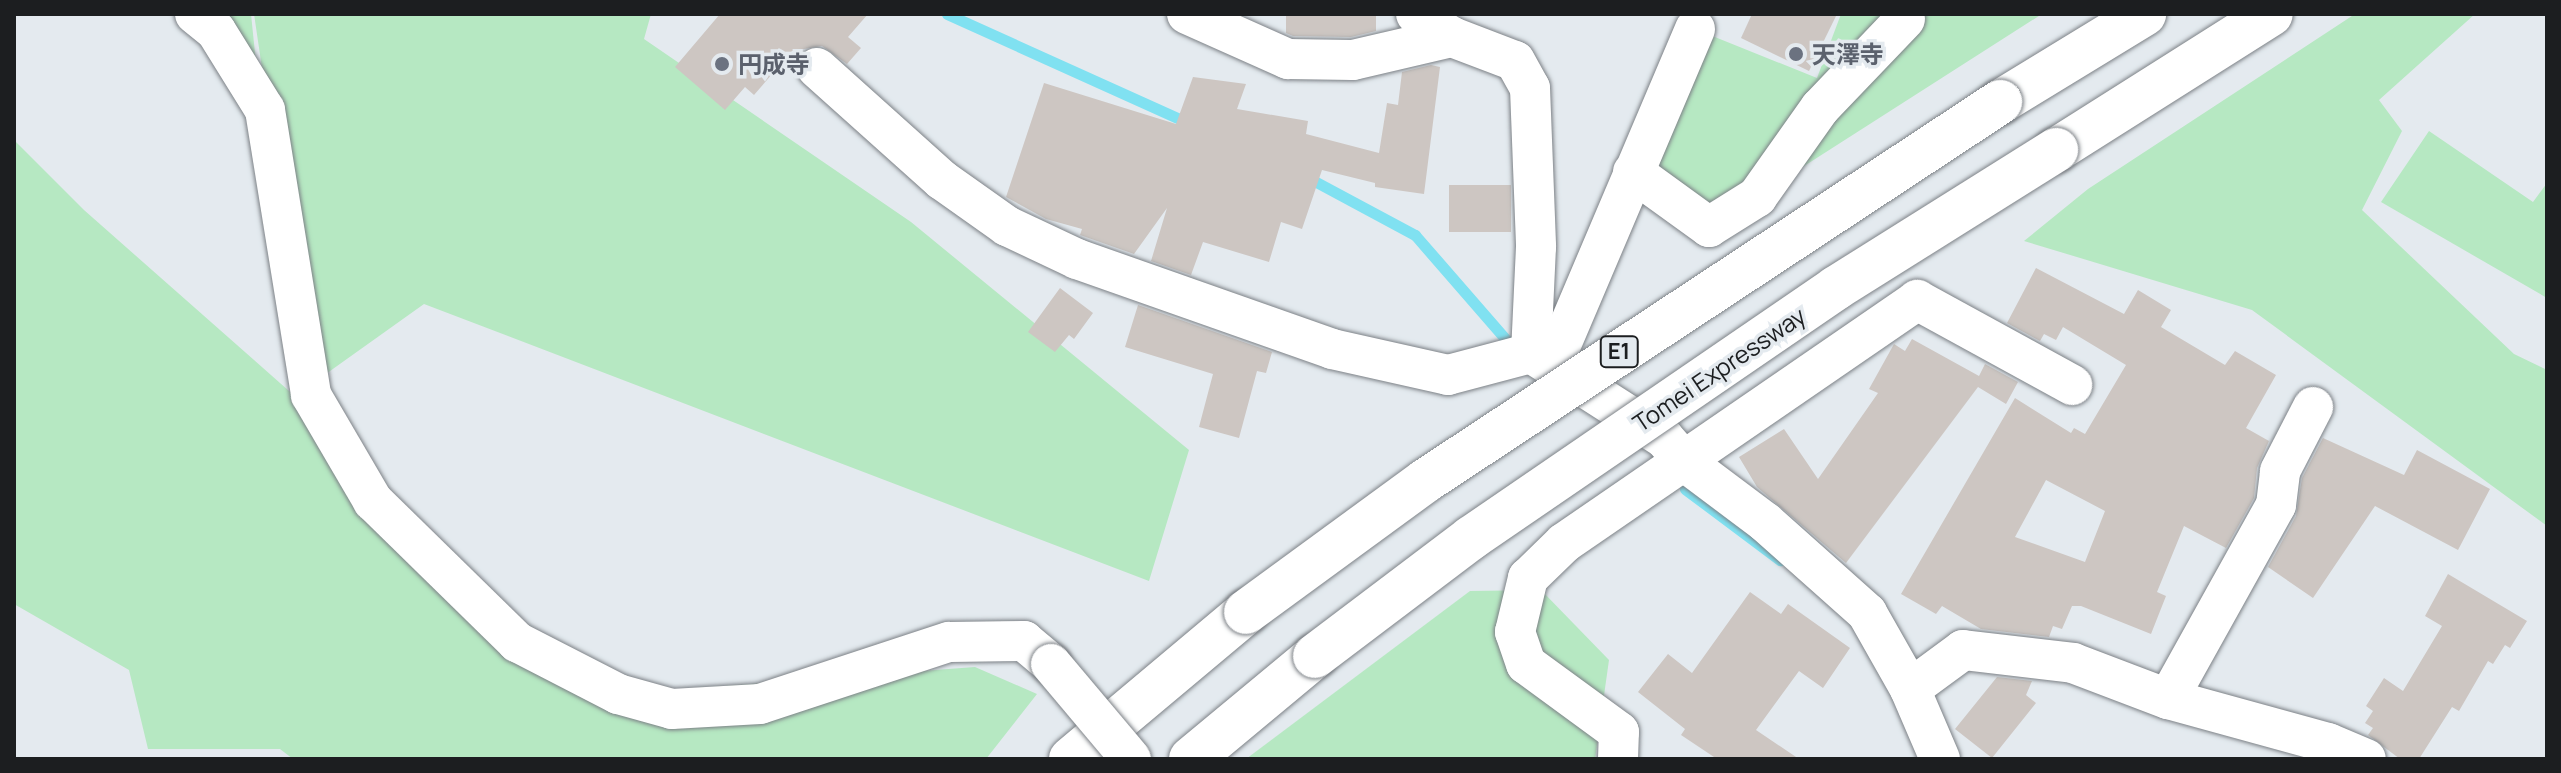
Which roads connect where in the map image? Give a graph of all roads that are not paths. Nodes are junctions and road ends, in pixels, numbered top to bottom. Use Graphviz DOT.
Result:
graph roads {
  1 [pos="195,14"];
  2 [pos="1187,14"];
  3 [pos="1416,14"];
  4 [pos="2144,14"];
  5 [pos="2271,14"];
  6 [pos="1905,19"];
  7 [pos="1695,29"];
  8 [pos="1452,37"];
  9 [pos="817,68"];
  10 [pos="1633,172"];
  11 [pos="1542,360"];
  12 [pos="2072,385"];
  13 [pos="2313,407"];
  14 [pos="1685,462"];
  15 [pos="1910,689"];
  16 [pos="2168,699"];
  17 [pos="2325,751"];
  18 [pos="1071,759"];
  19 [pos="1131,759"];
  20 [pos="1191,759"];
  21 [pos="1618,759"];
  22 [pos="1940,759"];
  23 [pos="2366,759"];
  1 -- 19 [label="street, bridge"];
  2 -- 8 [label="street"];
  3 -- 8 [label="street"];
  4 -- 18 [label="highway, E1, bridge"];
  5 -- 20 [label="highway, Tomei Expressway, bridge"];
  6 -- 10 [label="street"];
  7 -- 10 [label="street"];
  8 -- 11 [label="street"];
  9 -- 11 [label="street"];
  10 -- 11 [label="street"];
  11 -- 14 [label="street"];
  12 -- 14 [label="street"];
  13 -- 16 [label="street"];
  14 -- 15 [label="street"];
  14 -- 21 [label="street"];
  15 -- 16 [label="street"];
  15 -- 22 [label="street"];
  16 -- 17 [label="street"];
  17 -- 23 [label="street"];
}
